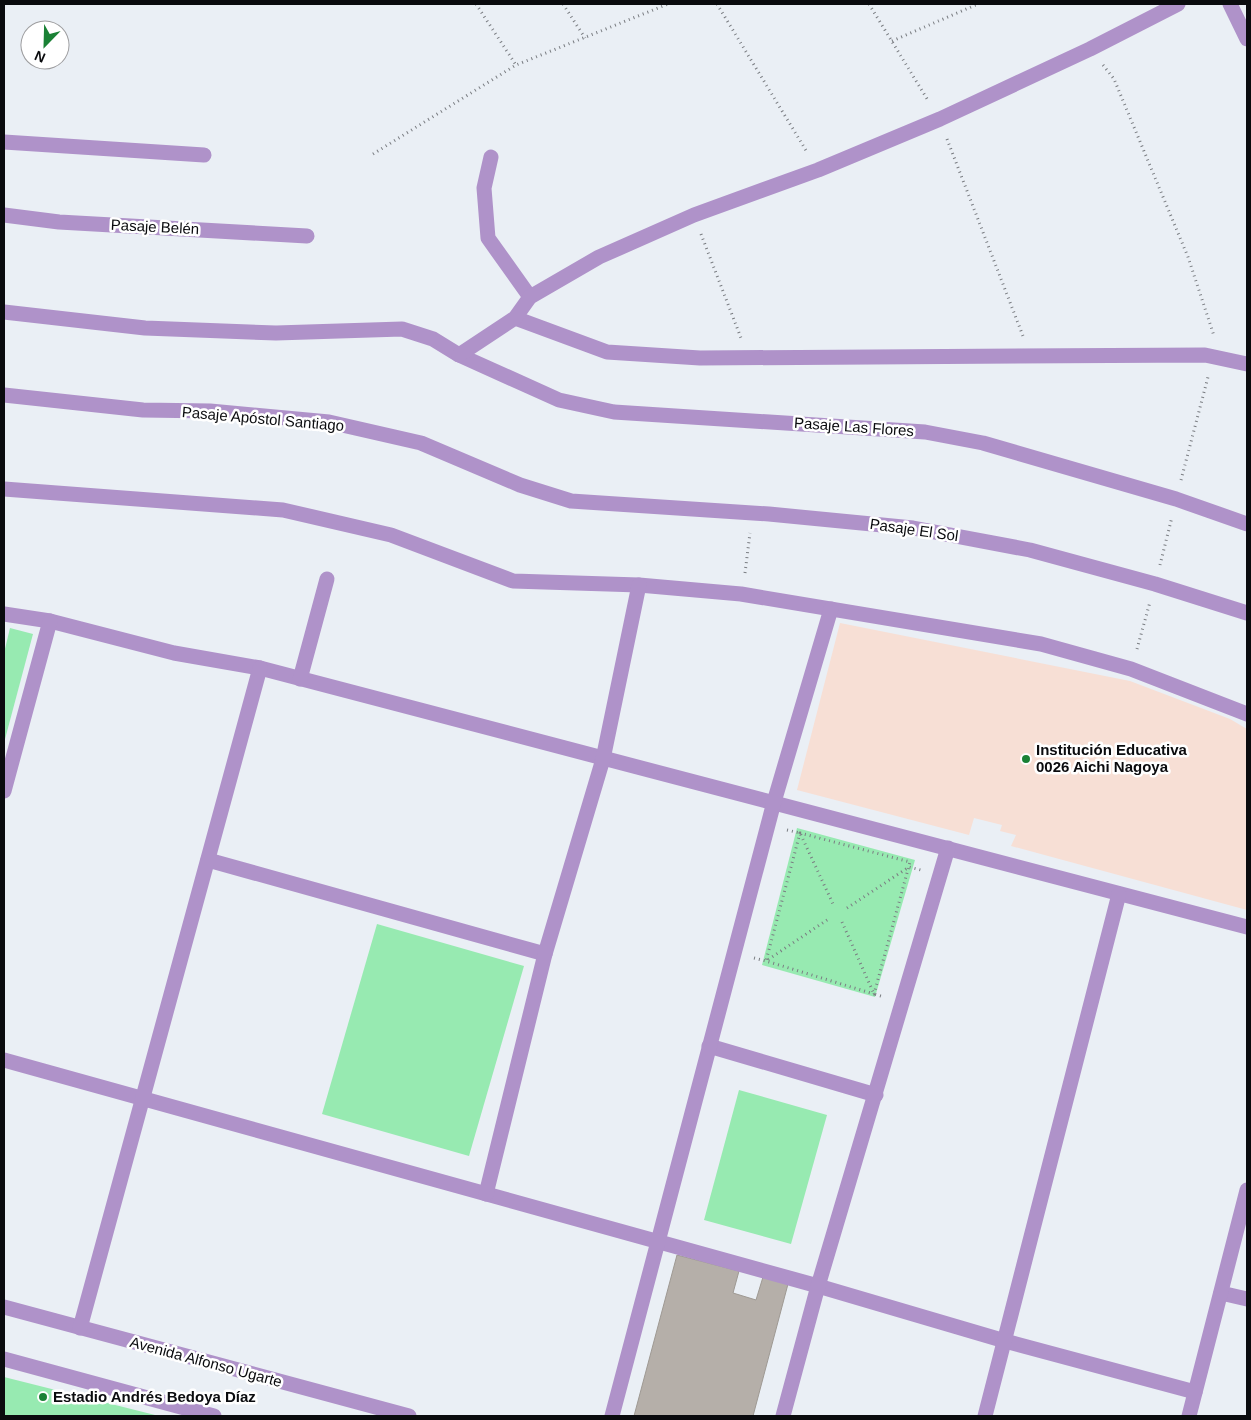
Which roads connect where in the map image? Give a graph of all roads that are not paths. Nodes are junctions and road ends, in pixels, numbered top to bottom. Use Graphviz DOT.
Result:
graph roads {
  1 [pos="1178,4"];
  2 [pos="1230,4"];
  3 [pos="1247,39"];
  4 [pos="4,142"];
  5 [pos="204,155"];
  6 [pos="491,157"];
  7 [pos="4,215"];
  8 [pos="307,236"];
  9 [pos="530,297"];
  10 [pos="4,312"];
  11 [pos="515,318"];
  12 [pos="459,355"];
  13 [pos="1247,364"];
  14 [pos="4,395"];
  15 [pos="4,489"];
  16 [pos="571,501"];
  17 [pos="1247,524"];
  18 [pos="327,578"];
  19 [pos="639,586"];
  20 [pos="831,609"];
  21 [pos="4,614"];
  22 [pos="1247,614"];
  23 [pos="50,620"];
  24 [pos="260,668"];
  25 [pos="300,679"];
  26 [pos="1247,714"];
  27 [pos="604,758"];
  28 [pos="4,791"];
  29 [pos="774,802"];
  30 [pos="948,848"];
  31 [pos="208,860"];
  32 [pos="1120,894"];
  33 [pos="1247,927"];
  34 [pos="545,954"];
  35 [pos="710,1046"];
  36 [pos="4,1060"];
  37 [pos="876,1095"];
  38 [pos="142,1100"];
  39 [pos="1247,1190"];
  40 [pos="486,1194"];
  41 [pos="659,1242"];
  42 [pos="818,1286"];
  43 [pos="1221,1293"];
  44 [pos="1247,1300"];
  45 [pos="4,1307"];
  46 [pos="80,1328"];
  47 [pos="1005,1341"];
  48 [pos="4,1360"];
  49 [pos="1195,1392"];
  50 [pos="214,1416"];
  51 [pos="409,1416"];
  52 [pos="612,1416"];
  53 [pos="783,1416"];
  54 [pos="985,1416"];
  55 [pos="1189,1416"];
  1 -- 9 [label="street"];
  2 -- 3 [label="street"];
  4 -- 5 [label="street"];
  6 -- 9 [label="street"];
  7 -- 8 [label="street, Pasaje Belén"];
  9 -- 11 [label="street"];
  10 -- 12 [label="street, Pasaje Las Flores"];
  11 -- 12 [label="street"];
  11 -- 13 [label="street"];
  12 -- 17 [label="street, Pasaje Las Flores"];
  14 -- 16 [label="street, Pasaje Apóstol Santiago"];
  15 -- 19 [label="street"];
  16 -- 22 [label="street, Pasaje El Sol"];
  18 -- 25 [label="street"];
  19 -- 20 [label="street"];
  19 -- 27 [label="street"];
  20 -- 26 [label="street"];
  20 -- 29 [label="street"];
  21 -- 23 [label="street"];
  23 -- 24 [label="street"];
  23 -- 28 [label="street"];
  24 -- 25 [label="street"];
  24 -- 31 [label="street"];
  25 -- 27 [label="street"];
  27 -- 29 [label="street"];
  27 -- 34 [label="street"];
  29 -- 30 [label="street"];
  29 -- 35 [label="street"];
  30 -- 32 [label="street"];
  30 -- 37 [label="street"];
  31 -- 34 [label="street"];
  31 -- 38 [label="street"];
  32 -- 33 [label="street"];
  32 -- 47 [label="street"];
  34 -- 40 [label="street"];
  35 -- 37 [label="street"];
  35 -- 41 [label="street"];
  36 -- 38 [label="street"];
  37 -- 42 [label="street"];
  38 -- 40 [label="street"];
  38 -- 46 [label="street"];
  39 -- 43 [label="street"];
  40 -- 41 [label="street"];
  41 -- 42 [label="street"];
  41 -- 52 [label="street"];
  42 -- 47 [label="street"];
  42 -- 53 [label="street"];
  43 -- 44 [label="street"];
  43 -- 49 [label="street"];
  45 -- 46 [label="street, Avenida Alfonso Ugarte"];
  46 -- 51 [label="street, Avenida Alfonso Ugarte"];
  47 -- 49 [label="street"];
  47 -- 54 [label="street"];
  48 -- 50 [label="street"];
  49 -- 55 [label="street"];
}
